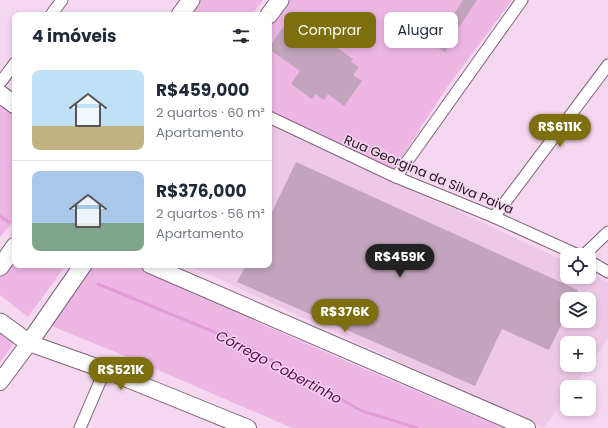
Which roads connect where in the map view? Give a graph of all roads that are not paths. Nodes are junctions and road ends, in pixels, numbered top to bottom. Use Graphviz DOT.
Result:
graph roads {
  1 [pos="62,0"];
  2 [pos="191,0"];
  3 [pos="280,0"];
  4 [pos="522,0"];
  5 [pos="53,12"];
  6 [pos="182,12"];
  7 [pos="271,12"];
  8 [pos="608,65"];
  9 [pos="12,67"];
  10 [pos="0,84"];
  11 [pos="0,94"];
  12 [pos="12,103"];
  13 [pos="272,118"];
  14 [pos="396,177"];
  15 [pos="494,217"];
  16 [pos="608,232"];
  17 [pos="563,248"];
  18 [pos="591,248"];
  19 [pos="12,250"];
  20 [pos="596,265"];
  21 [pos="0,267"];
  22 [pos="81,268"];
  23 [pos="156,268"];
  24 [pos="608,272"];
  25 [pos="0,322"];
  26 [pos="29,343"];
  27 [pos="105,370"];
  28 [pos="0,382"];
  29 [pos="80,428"];
  30 [pos="248,428"];
  31 [pos="526,428"];
  1 -- 5 [label="street"];
  2 -- 6 [label="main road"];
  3 -- 7 [label="main road"];
  4 -- 14 [label="street"];
  8 -- 15 [label="street"];
  9 -- 10 [label="street"];
  11 -- 12 [label="main road"];
  13 -- 14 [label="street, Rua Georgina da Silva Paiva"];
  14 -- 15 [label="street, Rua Georgina da Silva Paiva"];
  15 -- 17 [label="street, Rua Georgina da Silva Paiva"];
  16 -- 18 [label="street"];
  19 -- 21 [label="main road"];
  20 -- 24 [label="street"];
  22 -- 26 [label="main road"];
  23 -- 31 [label="main road"];
  25 -- 26 [label="main road"];
  26 -- 27 [label="main road"];
  26 -- 28 [label="main road"];
  27 -- 29 [label="street"];
  27 -- 30 [label="main road"];
}
